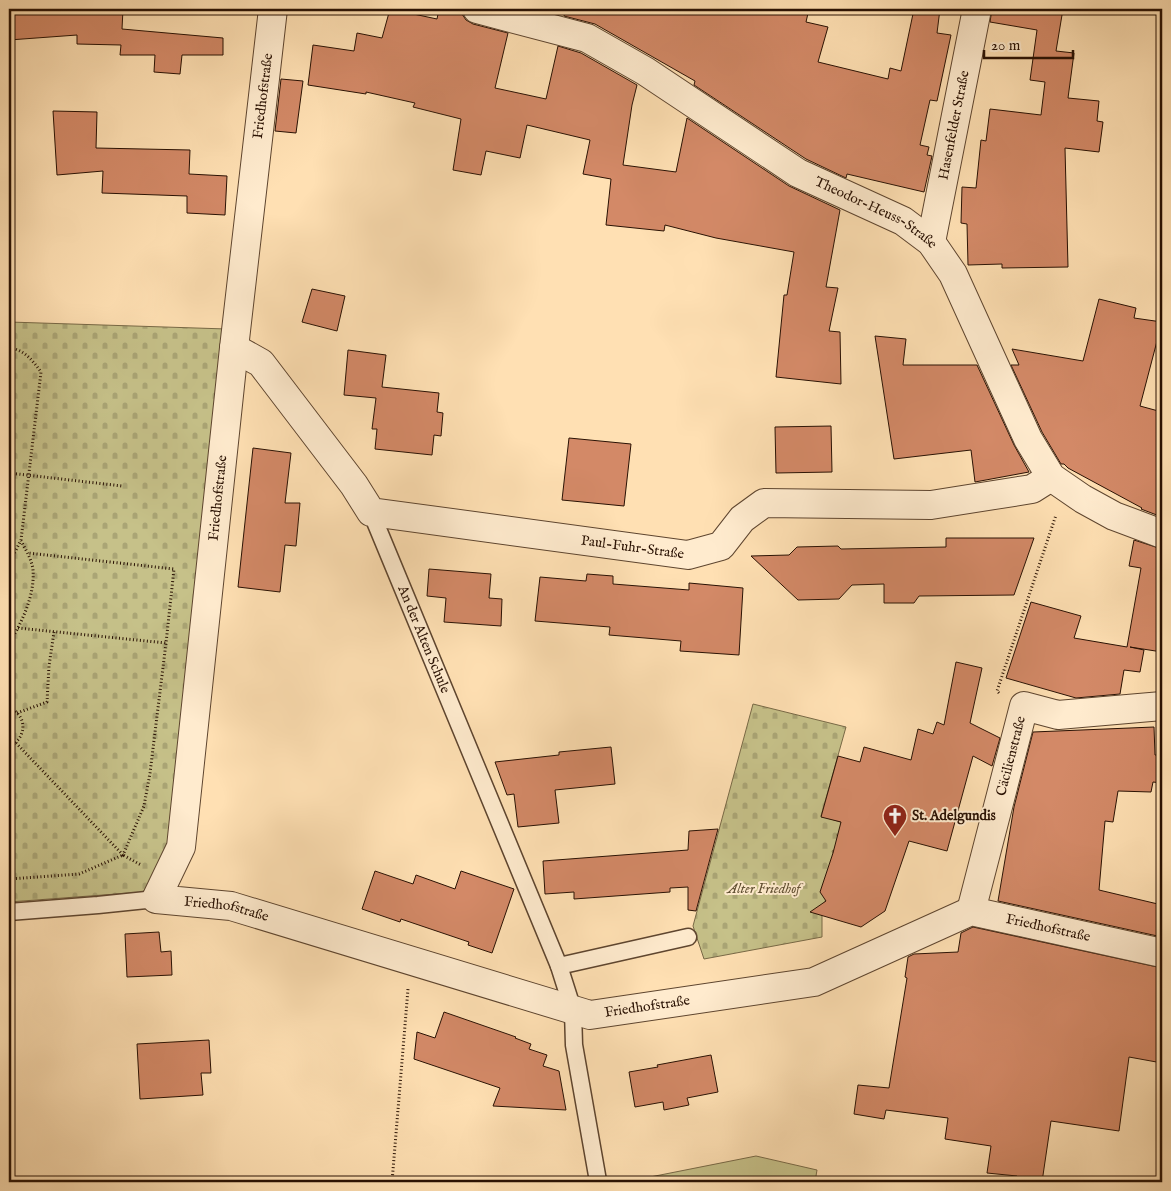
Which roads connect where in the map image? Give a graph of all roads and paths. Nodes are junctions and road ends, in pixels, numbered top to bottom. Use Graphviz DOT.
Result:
graph roads {
  1 [pos="273,9"];
  2 [pos="477,9"];
  3 [pos="977,9"];
  4 [pos="931,242"];
  5 [pos="9,348"];
  6 [pos="234,348"];
  7 [pos="9,473"];
  8 [pos="29,475"];
  9 [pos="1051,477"];
  10 [pos="122,486"];
  11 [pos="371,512"];
  12 [pos="1056,516"];
  13 [pos="1162,534"];
  14 [pos="21,540"];
  15 [pos="28,553"];
  16 [pos="9,571"];
  17 [pos="18,628"];
  18 [pos="54,632"];
  19 [pos="9,640"];
  20 [pos="166,643"];
  21 [pos="9,658"];
  22 [pos="996,691"];
  23 [pos="1162,706"];
  24 [pos="9,708"];
  25 [pos="17,713"];
  26 [pos="16,743"];
  27 [pos="9,746"];
  28 [pos="123,855"];
  29 [pos="9,879"];
  30 [pos="161,889"];
  31 [pos="971,911"];
  32 [pos="9,912"];
  33 [pos="688,937"];
  34 [pos="1162,953"];
  35 [pos="411,961"];
  36 [pos="559,966"];
  37 [pos="573,1010"];
  38 [pos="598,1181"];
  39 [pos="392,1182"];
  1 -- 6 [label="street, Friedhofstraße"];
  2 -- 4 [label="street, Theodor-Heuss-Straße"];
  3 -- 4 [label="street, Hasenfelder Straße"];
  4 -- 9 [label="street, Theodor-Heuss-Straße"];
  5 -- 8 [label="path"];
  6 -- 11 [label="street, An der Alten Schule"];
  6 -- 30 [label="street, Friedhofstraße"];
  7 -- 8 [label="path"];
  8 -- 10 [label="path"];
  8 -- 14 [label="path"];
  9 -- 11 [label="street, Paul-Fuhr-Straße"];
  9 -- 13 [label="street, Theodor-Heuss-Straße"];
  11 -- 36 [label="lane, An der Alten Schule"];
  12 -- 22 [label="path"];
  14 -- 15 [label="path"];
  14 -- 16 [label="path"];
  15 -- 17 [label="path"];
  15 -- 20 [label="path"];
  17 -- 18 [label="path"];
  17 -- 19 [label="path"];
  18 -- 20 [label="path"];
  18 -- 25 [label="path"];
  19 -- 21 [label="path"];
  20 -- 28 [label="path"];
  23 -- 31 [label="street, Cäcilienstraße"];
  24 -- 25 [label="path"];
  25 -- 26 [label="path"];
  26 -- 27 [label="path"];
  26 -- 28 [label="path"];
  28 -- 29 [label="path"];
  28 -- 30 [label="path"];
  30 -- 32 [label="lane"];
  30 -- 35 [label="street, Friedhofstraße"];
  31 -- 34 [label="street, Friedhofstraße"];
  31 -- 37 [label="street, Friedhofstraße"];
  33 -- 36 [label="lane"];
  35 -- 37 [label="street, Friedhofstraße"];
  35 -- 39 [label="path"];
  36 -- 37 [label="lane, An der Alten Schule"];
  37 -- 38 [label="lane, An der Alten Schule"];
}
